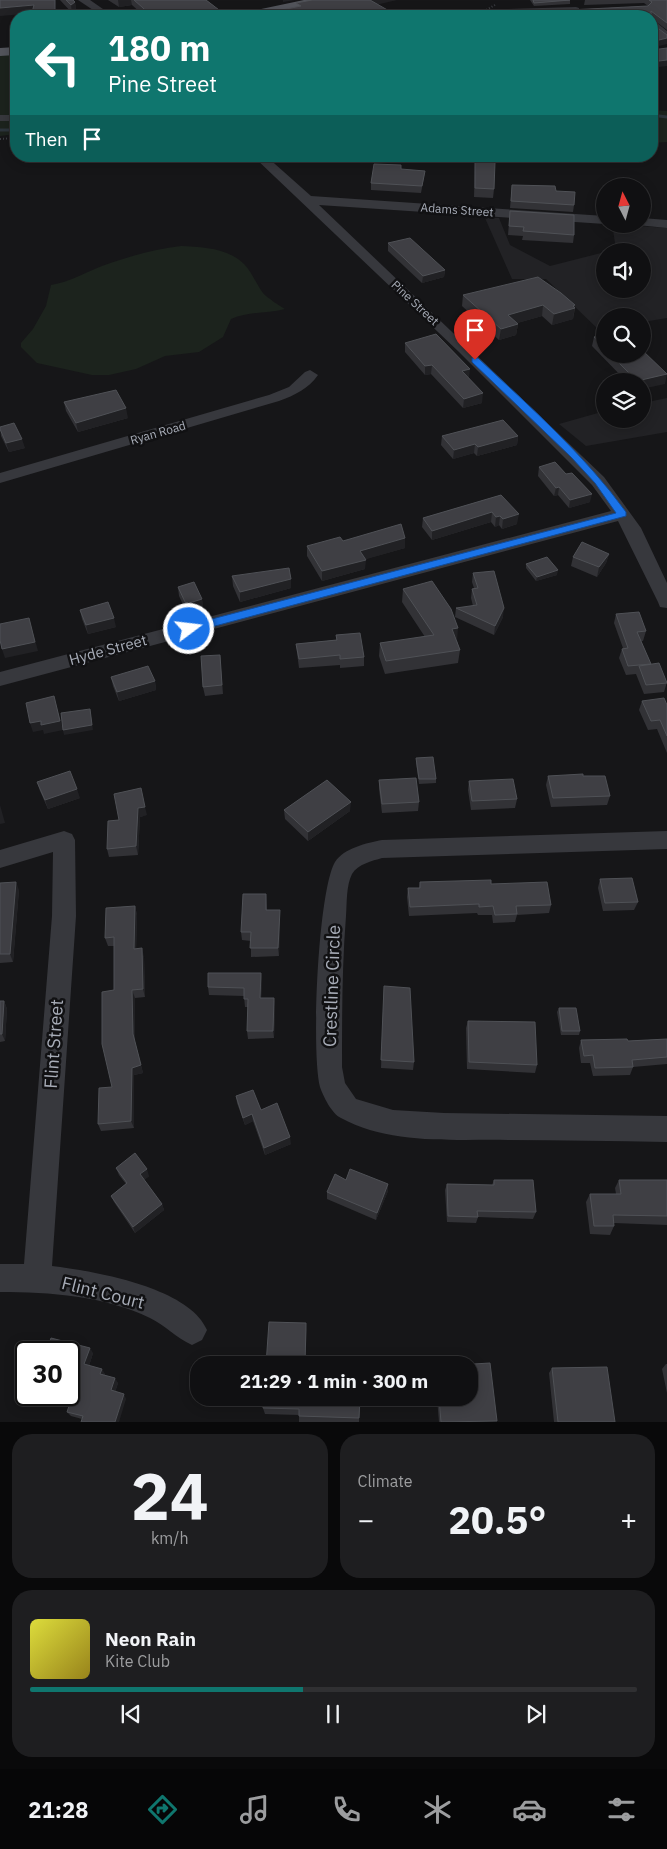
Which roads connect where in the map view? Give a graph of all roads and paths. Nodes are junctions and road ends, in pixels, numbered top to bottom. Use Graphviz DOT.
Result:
graph roads {
  1 [pos="83,0"];
  2 [pos="322,0"];
  3 [pos="499,3"];
  4 [pos="99,10"];
  5 [pos="275,10"];
  6 [pos="487,10"];
  7 [pos="658,28"];
  8 [pos="667,37"];
  9 [pos="266,162"];
  10 [pos="308,200"];
  11 [pos="596,219"];
  12 [pos="651,223"];
  13 [pos="667,224"];
  14 [pos="310,375"];
  15 [pos="0,478"];
  16 [pos="622,514"];
  17 [pos="667,602"];
  18 [pos="0,679"];
  19 [pos="667,840"];
  20 [pos="0,859"];
  21 [pos="667,1129"];
  22 [pos="0,1278"];
  23 [pos="37,1278"];
  24 [pos="192,1330"];
  1 -- 4 [label="street"];
  2 -- 5 [label="main road"];
  3 -- 6 [label="path"];
  7 -- 8 [label="street"];
  9 -- 10 [label="street, Pine Street"];
  10 -- 11 [label="street, Adams Street"];
  10 -- 16 [label="street, Pine Street"];
  12 -- 13 [label="street"];
  14 -- 15 [label="street, Ryan Road"];
  16 -- 17 [label="street, Pine Street"];
  16 -- 18 [label="street, Hyde Street"];
  19 -- 21 [label="street, Crestline Circle"];
  20 -- 23 [label="street, Flint Street"];
  22 -- 23 [label="street"];
  23 -- 24 [label="street, Flint Court"];
}
